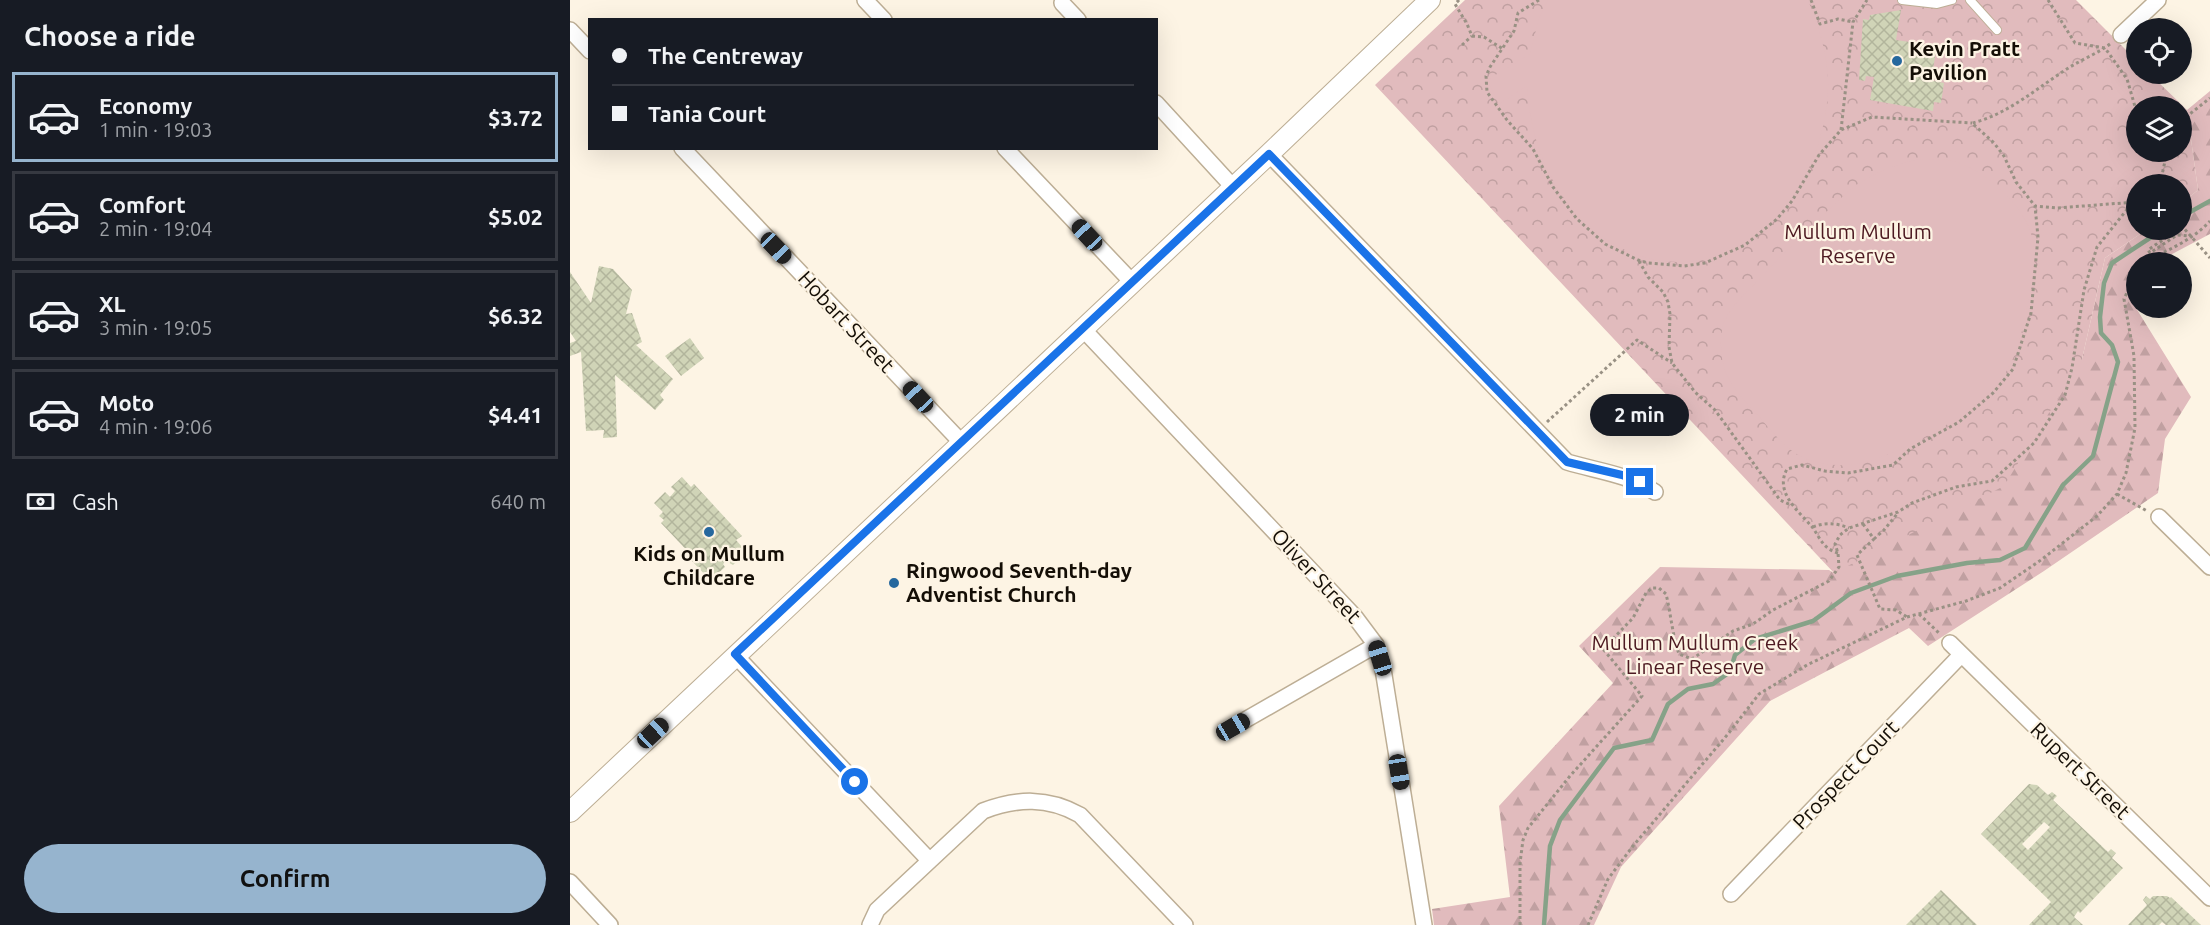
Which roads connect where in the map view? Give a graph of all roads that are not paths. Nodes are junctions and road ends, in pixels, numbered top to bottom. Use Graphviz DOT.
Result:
graph roads {
  1 [pos="865,0"];
  2 [pos="1430,0"];
  3 [pos="1902,0"];
  4 [pos="1952,0"];
  5 [pos="1970,0"];
  6 [pos="2158,0"];
  7 [pos="1062,3"];
  8 [pos="882,18"];
  9 [pos="1076,18"];
  10 [pos="570,30"];
  11 [pos="1997,30"];
  12 [pos="2121,35"];
  13 [pos="588,49"];
  14 [pos="1158,105"];
  15 [pos="684,150"];
  16 [pos="1007,150"];
  17 [pos="1269,154"];
  18 [pos="1233,187"];
  19 [pos="1132,282"];
  20 [pos="1082,328"];
  21 [pos="962,443"];
  22 [pos="1655,492"];
  23 [pos="2159,517"];
  24 [pos="2210,567"];
  25 [pos="1950,643"];
  26 [pos="1376,645"];
  27 [pos="735,654"];
  28 [pos="1961,655"];
  29 [pos="1233,727"];
  30 [pos="570,812"];
  31 [pos="929,860"];
  32 [pos="570,882"];
  33 [pos="1731,894"];
  34 [pos="2210,898"];
  35 [pos="610,925"];
  36 [pos="870,925"];
  37 [pos="1185,925"];
  38 [pos="1425,925"];
  1 -- 8 [label="street"];
  2 -- 17 [label="street"];
  3 -- 4 [label="lane"];
  5 -- 11 [label="lane"];
  6 -- 12 [label="street"];
  7 -- 9 [label="street"];
  10 -- 13 [label="street"];
  14 -- 18 [label="street"];
  15 -- 21 [label="street, Hobart Street"];
  16 -- 19 [label="street"];
  17 -- 18 [label="street"];
  17 -- 22 [label="street"];
  18 -- 19 [label="street"];
  19 -- 20 [label="street"];
  20 -- 21 [label="street"];
  20 -- 26 [label="street, Oliver Street"];
  21 -- 27 [label="street"];
  23 -- 24 [label="street"];
  25 -- 28 [label="street, Rupert Street"];
  26 -- 29 [label="street"];
  26 -- 38 [label="street, Oliver Street"];
  27 -- 30 [label="street"];
  27 -- 31 [label="street"];
  28 -- 33 [label="street, Prospect Court"];
  28 -- 34 [label="street, Rupert Street"];
  31 -- 36 [label="street"];
  31 -- 37 [label="street"];
  32 -- 35 [label="street"];
}
